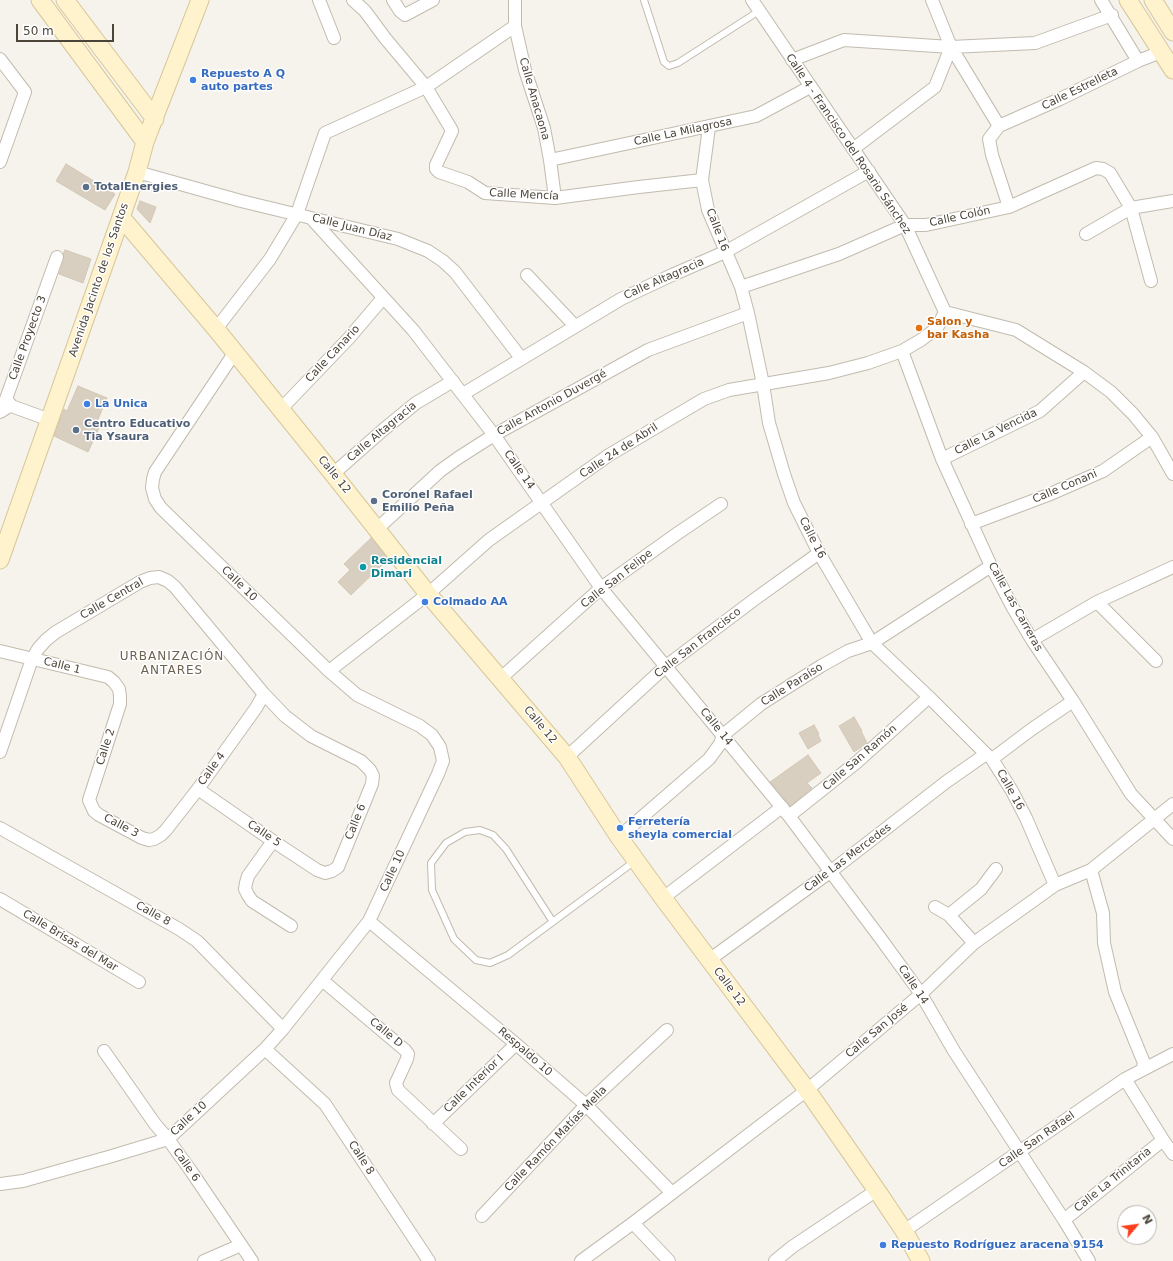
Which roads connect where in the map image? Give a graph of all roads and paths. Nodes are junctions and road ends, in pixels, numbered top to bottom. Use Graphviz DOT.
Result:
graph roads {
  1 [pos="40,0"];
  2 [pos="65,0"];
  3 [pos="200,0"];
  4 [pos="319,0"];
  5 [pos="353,0"];
  6 [pos="393,0"];
  7 [pos="433,0"];
  8 [pos="515,0"];
  9 [pos="644,0"];
  10 [pos="752,0"];
  11 [pos="932,0"];
  12 [pos="1101,0"];
  13 [pos="1128,0"];
  14 [pos="1153,0"];
  15 [pos="759,11"];
  16 [pos="1112,15"];
  17 [pos="515,26"];
  18 [pos="1173,32"];
  19 [pos="334,38"];
  20 [pos="951,47"];
  21 [pos="1161,52"];
  22 [pos="0,59"];
  23 [pos="792,60"];
  24 [pos="1138,60"];
  25 [pos="1173,70"];
  26 [pos="426,87"];
  27 [pos="810,87"];
  28 [pos="155,119"];
  29 [pos="998,126"];
  30 [pos="708,127"];
  31 [pos="145,142"];
  32 [pos="853,148"];
  33 [pos="550,160"];
  34 [pos="0,162"];
  35 [pos="869,171"];
  36 [pos="137,172"];
  37 [pos="702,180"];
  38 [pos="555,198"];
  39 [pos="1173,201"];
  40 [pos="1009,207"];
  41 [pos="1131,208"];
  42 [pos="297,214"];
  43 [pos="121,217"];
  44 [pos="311,218"];
  45 [pos="905,225"];
  46 [pos="1086,234"];
  47 [pos="725,252"];
  48 [pos="57,257"];
  49 [pos="527,275"];
  50 [pos="1151,281"];
  51 [pos="741,287"];
  52 [pos="383,298"];
  53 [pos="945,312"];
  54 [pos="748,313"];
  55 [pos="575,326"];
  56 [pos="216,329"];
  57 [pos="902,351"];
  58 [pos="235,352"];
  59 [pos="521,358"];
  60 [pos="1084,372"];
  61 [pos="453,381"];
  62 [pos="763,384"];
  63 [pos="463,394"];
  64 [pos="6,404"];
  65 [pos="281,409"];
  66 [pos="0,412"];
  67 [pos="50,420"];
  68 [pos="494,435"];
  69 [pos="1152,437"];
  70 [pos="942,459"];
  71 [pos="333,474"];
  72 [pos="1173,474"];
  73 [pos="542,503"];
  74 [pos="721,504"];
  75 [pos="971,524"];
  76 [pos="377,529"];
  77 [pos="819,553"];
  78 [pos="0,560"];
  79 [pos="991,566"];
  80 [pos="1173,567"];
  81 [pos="601,588"];
  82 [pos="428,594"];
  83 [pos="1097,602"];
  84 [pos="1032,640"];
  85 [pos="872,643"];
  86 [pos="0,651"];
  87 [pos="32,658"];
  88 [pos="1156,661"];
  89 [pos="666,666"];
  90 [pos="330,671"];
  91 [pos="501,678"];
  92 [pos="119,689"];
  93 [pos="264,694"];
  94 [pos="929,697"];
  95 [pos="1073,701"];
  96 [pos="723,736"];
  97 [pos="0,752"];
  98 [pos="989,756"];
  99 [pos="567,757"];
  100 [pos="370,770"];
  101 [pos="198,789"];
  102 [pos="1173,804"];
  103 [pos="91,806"];
  104 [pos="785,812"];
  105 [pos="1155,818"];
  106 [pos="0,828"];
  107 [pos="620,836"];
  108 [pos="154,839"];
  109 [pos="1173,839"];
  110 [pos="273,841"];
  111 [pos="636,860"];
  112 [pos="996,869"];
  113 [pos="1092,870"];
  114 [pos="332,871"];
  115 [pos="830,872"];
  116 [pos="1055,885"];
  117 [pos="664,898"];
  118 [pos="0,900"];
  119 [pos="935,906"];
  120 [pos="949,915"];
  121 [pos="370,921"];
  122 [pos="553,922"];
  123 [pos="291,926"];
  124 [pos="974,943"];
  125 [pos="709,960"];
  126 [pos="322,980"];
  127 [pos="139,982"];
  128 [pos="921,994"];
  129 [pos="283,1029"];
  130 [pos="667,1030"];
  131 [pos="516,1044"];
  132 [pos="265,1049"];
  133 [pos="104,1051"];
  134 [pos="1173,1054"];
  135 [pos="1143,1068"];
  136 [pos="1125,1079"];
  137 [pos="807,1090"];
  138 [pos="586,1105"];
  139 [pos="433,1124"];
  140 [pos="168,1139"];
  141 [pos="1163,1140"];
  142 [pos="461,1149"];
  143 [pos="1019,1152"];
  144 [pos="1173,1154"];
  145 [pos="0,1184"];
  146 [pos="877,1190"];
  147 [pos="672,1193"];
  148 [pos="482,1216"];
  149 [pos="1064,1220"];
  150 [pos="633,1223"];
  151 [pos="904,1231"];
  152 [pos="242,1245"];
  153 [pos="204,1261"];
  154 [pos="252,1261"];
  155 [pos="429,1261"];
  156 [pos="581,1261"];
  157 [pos="668,1261"];
  158 [pos="775,1261"];
  159 [pos="921,1261"];
  160 [pos="1089,1261"];
  1 -- 31 [label="main road"];
  2 -- 28 [label="main road"];
  3 -- 28 [label="main road, Avenida Jacinto de los Santos"];
  4 -- 19 [label="street"];
  5 -- 26 [label="street, Calle Mencía"];
  6 -- 7 [label="street"];
  8 -- 17 [label="street, Calle Anacaona"];
  9 -- 15 [label="lane"];
  10 -- 15 [label="street, Calle 4 - Francisco del Rosario Sánchez"];
  11 -- 20 [label="street"];
  12 -- 16 [label="street"];
  13 -- 21 [label="main road"];
  14 -- 18 [label="main road"];
  15 -- 23 [label="street, Calle 4 - Francisco del Rosario Sánchez"];
  16 -- 20 [label="street"];
  16 -- 24 [label="street"];
  17 -- 26 [label="street"];
  17 -- 33 [label="street, Calle Anacaona"];
  20 -- 23 [label="street"];
  20 -- 29 [label="street"];
  20 -- 32 [label="street"];
  21 -- 24 [label="street, Calle Estrelleta"];
  21 -- 25 [label="main road"];
  22 -- 34 [label="street"];
  23 -- 27 [label="street, Calle 4 - Francisco del Rosario Sánchez"];
  24 -- 29 [label="street, Calle Estrelleta"];
  26 -- 38 [label="street, Calle Mencía"];
  26 -- 42 [label="street"];
  27 -- 30 [label="street, Calle La Milagrosa"];
  27 -- 32 [label="street, Calle 4 - Francisco del Rosario Sánchez"];
  28 -- 31 [label="main road, Avenida Jacinto de los Santos"];
  29 -- 40 [label="street"];
  30 -- 33 [label="street, Calle La Milagrosa"];
  30 -- 37 [label="street, Calle 16"];
  31 -- 36 [label="main road, Avenida Jacinto de los Santos"];
  32 -- 35 [label="street, Calle 4 - Francisco del Rosario Sánchez"];
  33 -- 38 [label="street, Calle Anacaona"];
  35 -- 45 [label="street, Calle 4 - Francisco del Rosario Sánchez"];
  35 -- 47 [label="street, Calle Altagracia"];
  36 -- 42 [label="street, Calle Juan Díaz"];
  36 -- 43 [label="main road, Avenida Jacinto de los Santos"];
  37 -- 38 [label="street, Calle Mencía"];
  37 -- 47 [label="street, Calle 16"];
  39 -- 41 [label="street"];
  40 -- 41 [label="street, Calle Colón"];
  40 -- 45 [label="street, Calle Colón"];
  41 -- 46 [label="street"];
  41 -- 50 [label="street"];
  42 -- 44 [label="street, Calle Juan Díaz"];
  42 -- 56 [label="street"];
  43 -- 56 [label="main road, Calle 12"];
  43 -- 67 [label="main road, Avenida Jacinto de los Santos"];
  44 -- 52 [label="street, Calle 14"];
  44 -- 59 [label="street, Calle Juan Díaz"];
  45 -- 51 [label="street, Calle Colón"];
  45 -- 53 [label="street, Calle 4 - Francisco del Rosario Sánchez"];
  47 -- 51 [label="street, Calle 16"];
  47 -- 55 [label="street, Calle Altagracia"];
  48 -- 64 [label="street, Calle Proyecto 3"];
  49 -- 55 [label="street"];
  51 -- 54 [label="street, Calle 16"];
  52 -- 61 [label="street, Calle 14"];
  52 -- 65 [label="street, Calle Canario"];
  53 -- 57 [label="street, Calle 24 de Abril"];
  53 -- 60 [label="street"];
  54 -- 62 [label="street, Calle 16"];
  54 -- 68 [label="street, Calle Antonio Duvergé"];
  55 -- 59 [label="street, Calle Altagracia"];
  56 -- 58 [label="main road, Calle 12"];
  57 -- 62 [label="street, Calle 24 de Abril"];
  57 -- 70 [label="street, Calle Las Carreras"];
  58 -- 65 [label="main road, Calle 12"];
  58 -- 90 [label="street, Calle 10"];
  59 -- 63 [label="street, Calle Altagracia"];
  60 -- 69 [label="street"];
  60 -- 70 [label="street, Calle La Vencida"];
  61 -- 63 [label="street, Calle 14"];
  61 -- 71 [label="street, Calle Altagracia"];
  62 -- 73 [label="street, Calle 24 de Abril"];
  62 -- 77 [label="street, Calle 16"];
  63 -- 68 [label="street, Calle 14"];
  64 -- 66 [label="street"];
  64 -- 67 [label="street"];
  65 -- 71 [label="main road, Calle 12"];
  67 -- 78 [label="main road, Avenida Jacinto de los Santos"];
  68 -- 73 [label="street, Calle 14"];
  68 -- 76 [label="street, Calle Antonio Duvergé"];
  69 -- 72 [label="street"];
  69 -- 75 [label="street, Calle Conani"];
  70 -- 75 [label="street, Calle Las Carreras"];
  71 -- 76 [label="main road, Calle 12"];
  73 -- 81 [label="street, Calle 14"];
  73 -- 82 [label="street, Calle 24 de Abril"];
  74 -- 81 [label="street, Calle San Felipe"];
  75 -- 79 [label="street, Calle Las Carreras"];
  76 -- 82 [label="main road, Calle 12"];
  77 -- 85 [label="street, Calle 16"];
  77 -- 89 [label="street, Calle San Francisco"];
  79 -- 84 [label="street, Calle Las Carreras"];
  79 -- 85 [label="street, Calle Paraíso"];
  80 -- 83 [label="street"];
  81 -- 89 [label="street, Calle 14"];
  81 -- 91 [label="street, Calle San Felipe"];
  82 -- 90 [label="street, Calle 24 de Abril"];
  82 -- 91 [label="main road, Calle 12"];
  83 -- 84 [label="street"];
  83 -- 88 [label="street"];
  84 -- 95 [label="street, Calle Las Carreras"];
  85 -- 94 [label="street, Calle 16"];
  85 -- 96 [label="street, Calle Paraíso"];
  86 -- 87 [label="street, Calle 1"];
  87 -- 92 [label="street, Calle 1"];
  87 -- 93 [label="street, Calle Central"];
  87 -- 97 [label="street, Calle Central"];
  89 -- 96 [label="street, Calle 14"];
  89 -- 99 [label="street, Calle San Francisco"];
  90 -- 121 [label="street, Calle 10"];
  91 -- 99 [label="main road, Calle 12"];
  92 -- 103 [label="street, Calle 2"];
  93 -- 100 [label="street, Calle Central"];
  93 -- 101 [label="street, Calle 4"];
  94 -- 98 [label="street, Calle 16"];
  94 -- 104 [label="street, Calle San Ramón"];
  95 -- 98 [label="street, Calle Las Mercedes"];
  95 -- 105 [label="street, Calle Las Carreras"];
  96 -- 104 [label="street, Calle 14"];
  96 -- 107 [label="street, Calle Paraíso"];
  98 -- 115 [label="street, Calle Las Mercedes"];
  98 -- 116 [label="street, Calle 16"];
  99 -- 107 [label="main road, Calle 12"];
  100 -- 114 [label="street, Calle 6"];
  101 -- 108 [label="street, Calle 4"];
  101 -- 110 [label="street, Calle 5"];
  102 -- 105 [label="street, Calle San José"];
  103 -- 108 [label="street, Calle 3"];
  104 -- 115 [label="street, Calle 14"];
  104 -- 117 [label="street, Calle San Ramón"];
  105 -- 109 [label="street, Calle Las Carreras"];
  105 -- 113 [label="street, Calle San José"];
  106 -- 129 [label="street, Calle 8"];
  107 -- 111 [label="main road, Calle 12"];
  110 -- 114 [label="street, Calle 5"];
  110 -- 123 [label="street"];
  111 -- 117 [label="main road, Calle 12"];
  111 -- 122 [label="lane"];
  112 -- 120 [label="street"];
  113 -- 116 [label="street, Calle San José"];
  113 -- 135 [label="street"];
  115 -- 125 [label="street, Calle Las Mercedes"];
  115 -- 128 [label="street, Calle 14"];
  116 -- 124 [label="street, Calle San José"];
  117 -- 125 [label="main road, Calle 12"];
  118 -- 127 [label="street, Calle Brisas del Mar"];
  119 -- 120 [label="street"];
  120 -- 124 [label="street"];
  121 -- 126 [label="street, Calle 10"];
  121 -- 131 [label="street, Respaldo 10"];
  122 -- 122 [label="lane"];
  124 -- 128 [label="street, Calle San José"];
  125 -- 137 [label="main road, Calle 12"];
  126 -- 129 [label="street, Calle 10"];
  126 -- 139 [label="street, Calle D"];
  128 -- 137 [label="street, Calle San José"];
  128 -- 143 [label="street, Calle 14"];
  129 -- 132 [label="street, Calle 10"];
  130 -- 138 [label="street, Calle Ramón Matías Mella"];
  131 -- 138 [label="street, Respaldo 10"];
  131 -- 139 [label="street, Calle Interior I"];
  132 -- 140 [label="street, Calle 10"];
  132 -- 155 [label="street, Calle 8"];
  133 -- 140 [label="street, Calle 6"];
  134 -- 135 [label="street, Calle San Rafael"];
  135 -- 136 [label="street, Calle San Rafael"];
  136 -- 141 [label="street"];
  136 -- 143 [label="street, Calle San Rafael"];
  137 -- 146 [label="main road, Calle 12"];
  137 -- 147 [label="street, Calle San José"];
  138 -- 147 [label="street, Respaldo 10"];
  138 -- 148 [label="street, Calle Ramón Matías Mella"];
  139 -- 142 [label="street, Calle D"];
  140 -- 145 [label="street, Calle 10"];
  140 -- 152 [label="street, Calle 6"];
  141 -- 144 [label="street"];
  141 -- 149 [label="street, Calle La Trinitaria"];
  143 -- 149 [label="street, Calle 14"];
  143 -- 151 [label="street, Calle San Rafael"];
  146 -- 151 [label="main road, Calle 12"];
  146 -- 158 [label="street"];
  147 -- 150 [label="street, Calle San José"];
  149 -- 160 [label="street, Calle 14"];
  150 -- 156 [label="street, Calle San José"];
  150 -- 157 [label="street"];
  151 -- 159 [label="main road, Calle 12"];
  152 -- 153 [label="street"];
  152 -- 154 [label="street, Calle 6"];
}
